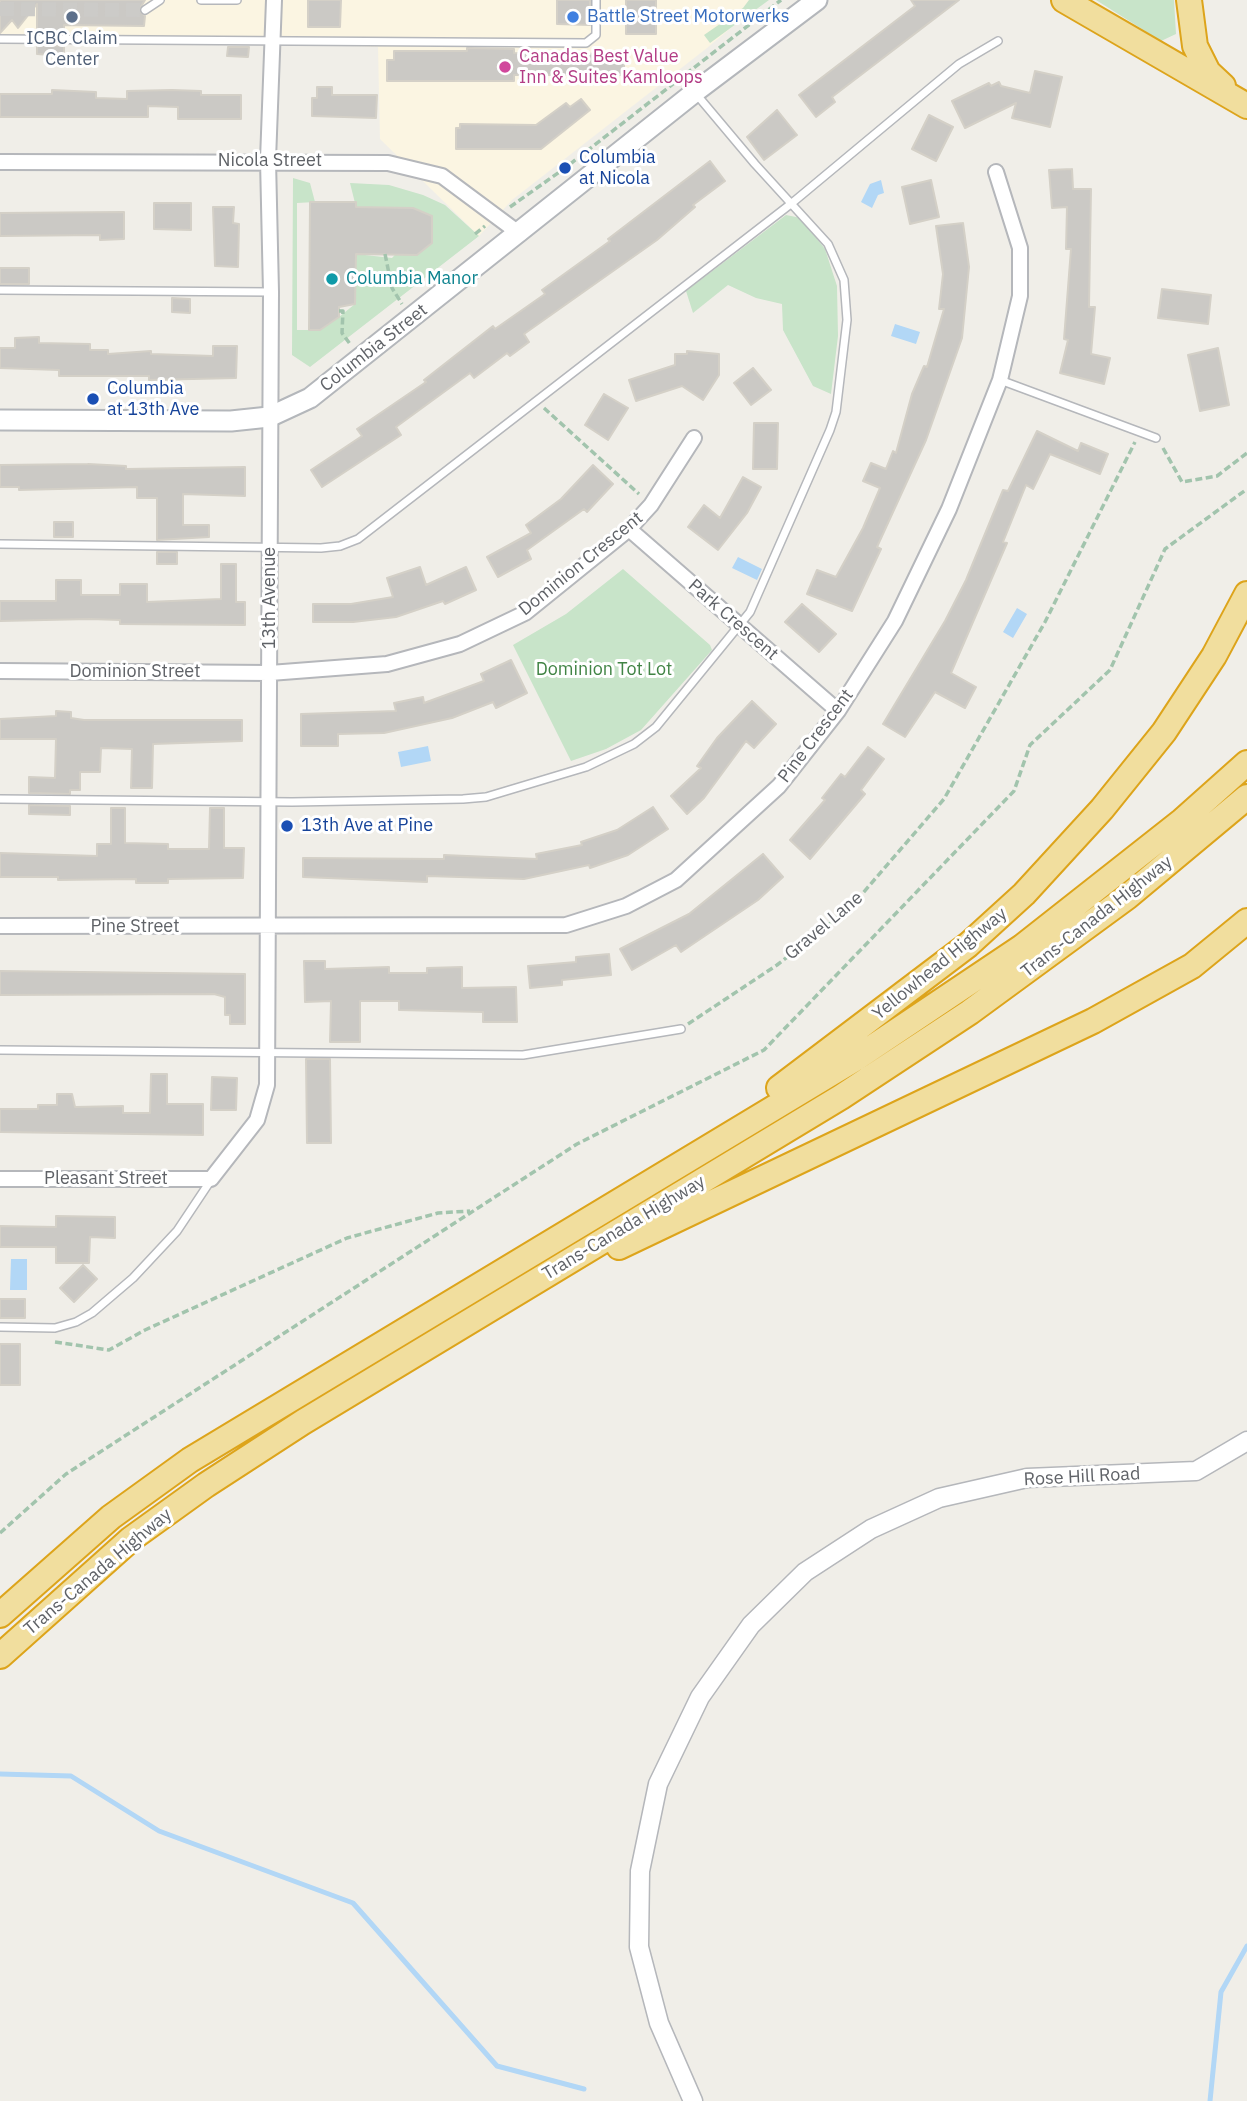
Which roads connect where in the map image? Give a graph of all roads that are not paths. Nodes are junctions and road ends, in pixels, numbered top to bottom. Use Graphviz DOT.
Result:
graph roads {
  1 [pos="160,0"];
  2 [pos="201,0"];
  3 [pos="237,0"];
  4 [pos="274,0"];
  5 [pos="596,0"];
  6 [pos="817,0"];
  7 [pos="1064,0"];
  8 [pos="1189,0"];
  9 [pos="145,10"];
  10 [pos="0,39"];
  11 [pos="273,41"];
  12 [pos="998,41"];
  13 [pos="695,92"];
  14 [pos="1243,104"];
  15 [pos="268,160"];
  16 [pos="0,162"];
  17 [pos="996,172"];
  18 [pos="792,204"];
  19 [pos="520,234"];
  20 [pos="0,290"];
  21 [pos="271,292"];
  22 [pos="1000,380"];
  23 [pos="270,416"];
  24 [pos="0,420"];
  25 [pos="694,438"];
  26 [pos="1156,438"];
  27 [pos="629,529"];
  28 [pos="0,544"];
  29 [pos="270,547"];
  30 [pos="1247,594"];
  31 [pos="740,626"];
  32 [pos="0,671"];
  33 [pos="270,673"];
  34 [pos="838,711"];
  35 [pos="1247,763"];
  36 [pos="1247,797"];
  37 [pos="0,799"];
  38 [pos="269,801"];
  39 [pos="1247,921"];
  40 [pos="0,926"];
  41 [pos="270,928"];
  42 [pos="681,1029"];
  43 [pos="0,1050"];
  44 [pos="269,1052"];
  45 [pos="0,1179"];
  46 [pos="211,1179"];
  47 [pos="618,1202"];
  48 [pos="489,1310"];
  49 [pos="0,1327"];
  50 [pos="1247,1441"];
  51 [pos="0,1615"];
  52 [pos="0,1656"];
  53 [pos="693,2101"];
  1 -- 9 [label="lane"];
  2 -- 3 [label="lane"];
  4 -- 11 [label="street, 13th Avenue"];
  5 -- 11 [label="lane"];
  6 -- 13 [label="main road, Columbia Street"];
  7 -- 14 [label="highway"];
  8 -- 14 [label="highway"];
  10 -- 11 [label="lane"];
  11 -- 15 [label="street, 13th Avenue"];
  12 -- 18 [label="lane"];
  13 -- 18 [label="lane"];
  13 -- 19 [label="main road, Columbia Street"];
  15 -- 16 [label="street, Nicola Street"];
  15 -- 19 [label="street, Nicola Street"];
  15 -- 21 [label="street, 13th Avenue"];
  17 -- 22 [label="street, Pine Crescent"];
  18 -- 29 [label="lane"];
  18 -- 31 [label="lane"];
  19 -- 23 [label="main road, Columbia Street"];
  20 -- 21 [label="lane"];
  21 -- 23 [label="street, 13th Avenue"];
  22 -- 26 [label="lane"];
  22 -- 34 [label="street, Pine Crescent"];
  23 -- 24 [label="main road, Columbia Street"];
  23 -- 29 [label="street, 13th Avenue"];
  25 -- 27 [label="street, Dominion Crescent"];
  27 -- 31 [label="street, Park Crescent"];
  27 -- 33 [label="street, Dominion Crescent"];
  28 -- 29 [label="lane"];
  29 -- 33 [label="street, 13th Avenue"];
  30 -- 47 [label="highway, Yellowhead Highway"];
  31 -- 34 [label="street, Park Crescent"];
  31 -- 38 [label="lane"];
  32 -- 33 [label="street, Dominion Street"];
  33 -- 38 [label="street, 13th Avenue"];
  34 -- 41 [label="street, Pine Crescent"];
  35 -- 47 [label="highway, Trans-Canada Highway"];
  36 -- 48 [label="highway, Trans-Canada Highway"];
  37 -- 38 [label="lane"];
  38 -- 41 [label="street, 13th Avenue"];
  39 -- 48 [label="highway"];
  40 -- 41 [label="street, Pine Street"];
  41 -- 44 [label="street, 13th Avenue"];
  42 -- 44 [label="lane"];
  43 -- 44 [label="lane"];
  44 -- 46 [label="street, 13th Avenue"];
  45 -- 46 [label="street, Pleasant Street"];
  46 -- 49 [label="lane"];
  47 -- 51 [label="highway, Trans-Canada Highway"];
  48 -- 52 [label="highway, Trans-Canada Highway"];
  50 -- 53 [label="street, Rose Hill Road"];
}
